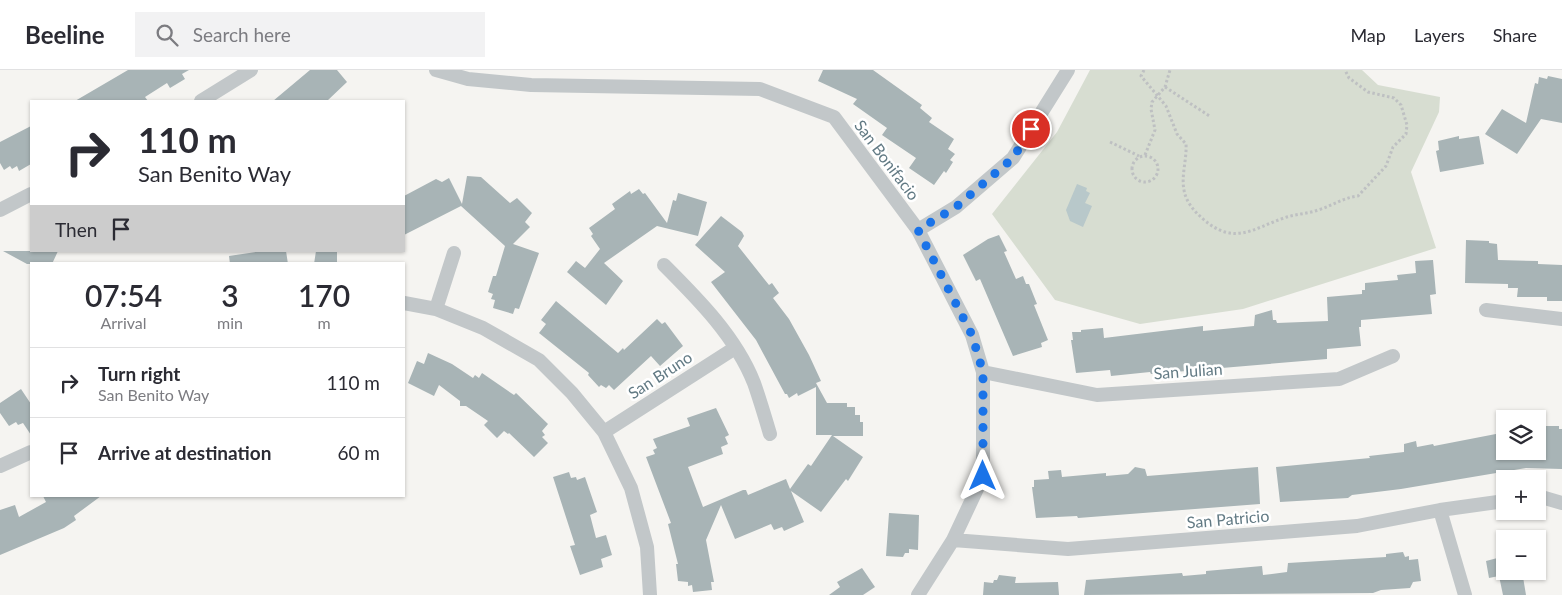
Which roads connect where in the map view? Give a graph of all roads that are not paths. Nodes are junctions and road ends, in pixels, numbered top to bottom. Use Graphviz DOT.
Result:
graph roads {
  1 [pos="251,70"];
  2 [pos="436,70"];
  3 [pos="1068,70"];
  4 [pos="204,100"];
  5 [pos="30,195"];
  6 [pos="0,210"];
  7 [pos="918,230"];
  8 [pos="454,253"];
  9 [pos="664,265"];
  10 [pos="405,303"];
  11 [pos="436,309"];
  12 [pos="1486,310"];
  13 [pos="1562,318"];
  14 [pos="735,348"];
  15 [pos="1393,356"];
  16 [pos="983,372"];
  17 [pos="604,432"];
  18 [pos="770,434"];
  19 [pos="30,452"];
  20 [pos="0,466"];
  21 [pos="1546,498"];
  22 [pos="1496,502"];
  23 [pos="1562,503"];
  24 [pos="1440,510"];
  25 [pos="953,540"];
  26 [pos="650,595"];
  27 [pos="918,595"];
  28 [pos="1465,595"];
  1 -- 4 [label="street"];
  2 -- 7 [label="street, San Bonifacio"];
  3 -- 7 [label="street"];
  5 -- 6 [label="street"];
  7 -- 16 [label="street, San Bonifacio"];
  8 -- 11 [label="street"];
  9 -- 14 [label="street"];
  10 -- 11 [label="street"];
  11 -- 17 [label="street"];
  12 -- 13 [label="street"];
  14 -- 17 [label="street, San Bruno"];
  14 -- 18 [label="street"];
  15 -- 16 [label="street, San Julian"];
  16 -- 25 [label="street, San Bonifacio"];
  17 -- 26 [label="street"];
  19 -- 20 [label="street"];
  21 -- 23 [label="street"];
  22 -- 24 [label="street, San Patricio"];
  24 -- 25 [label="street, San Patricio"];
  24 -- 28 [label="street"];
  25 -- 27 [label="street, San Bonifacio"];
}
